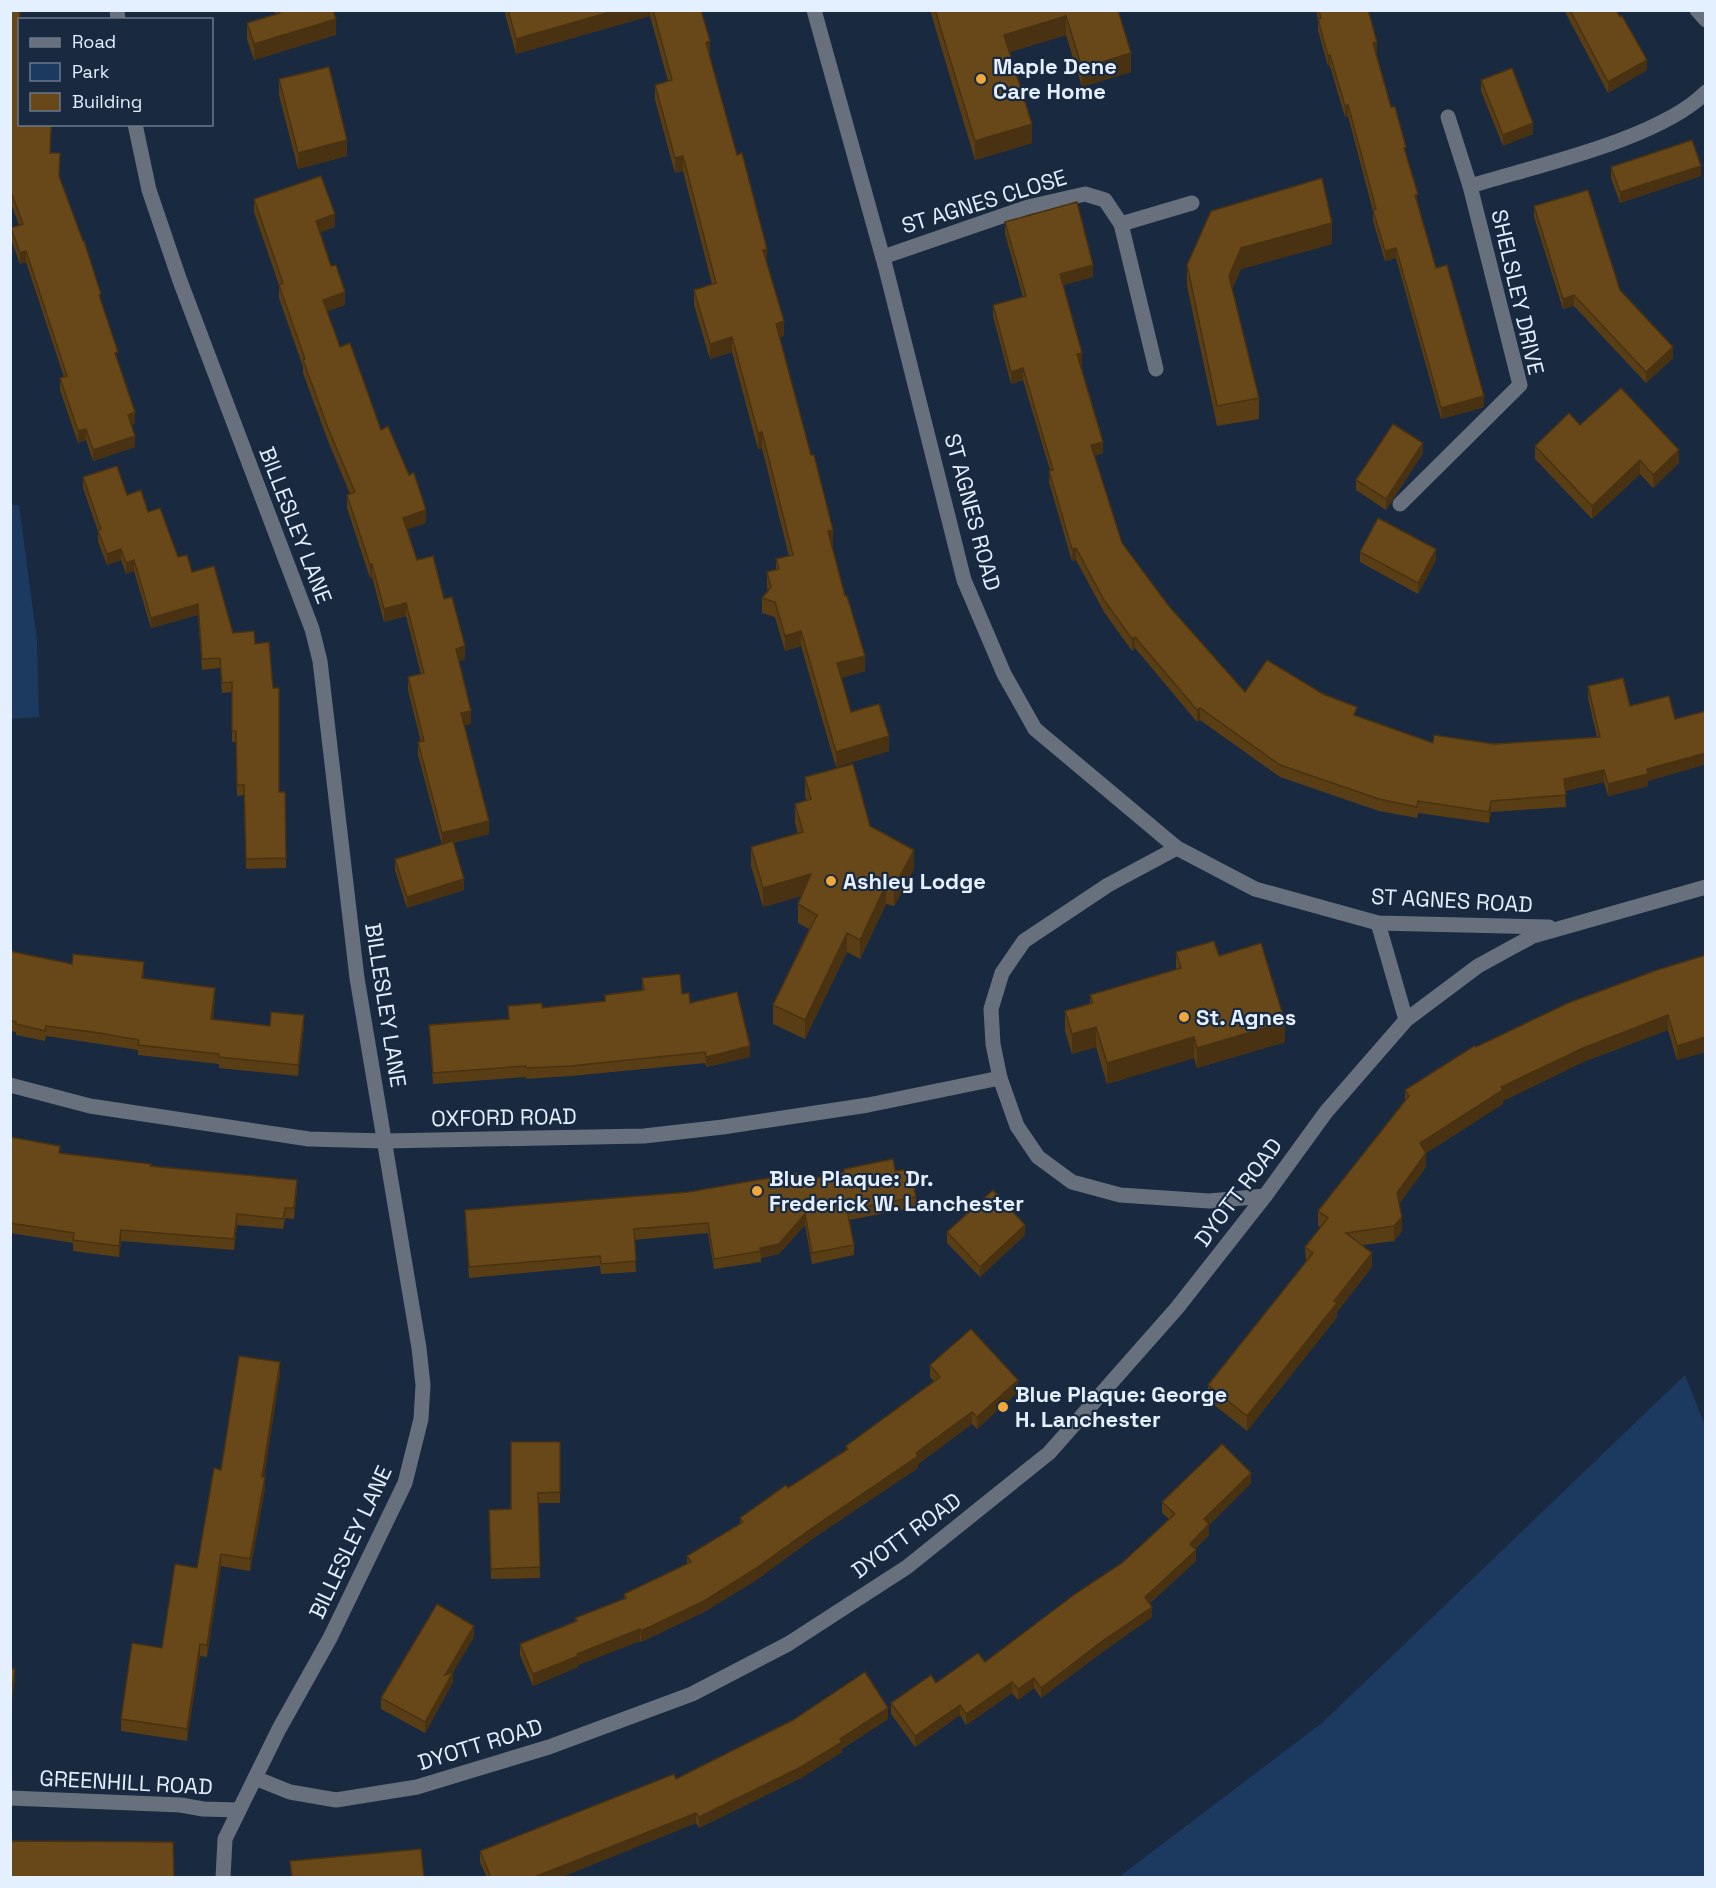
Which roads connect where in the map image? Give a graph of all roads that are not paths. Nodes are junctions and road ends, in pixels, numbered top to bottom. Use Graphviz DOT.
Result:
graph roads {
  1 [pos="814,10"];
  2 [pos="1697,10"];
  3 [pos="1706,20"];
  4 [pos="1706,92"];
  5 [pos="1448,117"];
  6 [pos="135,126"];
  7 [pos="1470,186"];
  8 [pos="1192,203"];
  9 [pos="1121,224"];
  10 [pos="883,257"];
  11 [pos="1156,369"];
  12 [pos="1400,504"];
  13 [pos="1177,848"];
  14 [pos="1706,887"];
  15 [pos="1378,923"];
  16 [pos="1563,928"];
  17 [pos="1406,1020"];
  18 [pos="1000,1078"];
  19 [pos="10,1085"];
  20 [pos="385,1141"];
  21 [pos="1265,1196"];
  22 [pos="255,1778"];
  23 [pos="10,1798"];
  24 [pos="239,1809"];
  25 [pos="223,1878"];
  1 -- 10 [label="street, ST AGNES ROAD"];
  2 -- 3 [label="street"];
  4 -- 7 [label="street, SHELSLEY DRIVE"];
  5 -- 7 [label="street, SHELSLEY DRIVE"];
  6 -- 20 [label="street, BILLESLEY LANE"];
  7 -- 12 [label="street, SHELSLEY DRIVE"];
  8 -- 9 [label="street"];
  9 -- 10 [label="street, ST AGNES CLOSE"];
  9 -- 11 [label="street, ST AGNES CLOSE"];
  10 -- 13 [label="street, ST AGNES ROAD"];
  13 -- 15 [label="street, ST AGNES ROAD"];
  13 -- 18 [label="street"];
  14 -- 16 [label="street, ST AGNES ROAD"];
  15 -- 16 [label="street, ST AGNES ROAD"];
  15 -- 17 [label="street"];
  16 -- 17 [label="street, ST AGNES ROAD"];
  17 -- 21 [label="street, DYOTT ROAD"];
  18 -- 20 [label="street, OXFORD ROAD"];
  18 -- 21 [label="street"];
  19 -- 20 [label="street, OXFORD ROAD"];
  20 -- 22 [label="street, BILLESLEY LANE"];
  21 -- 22 [label="street, DYOTT ROAD"];
  22 -- 24 [label="street, BILLESLEY LANE"];
  23 -- 24 [label="street, GREENHILL ROAD"];
  24 -- 25 [label="street, BILLESLEY LANE"];
}
